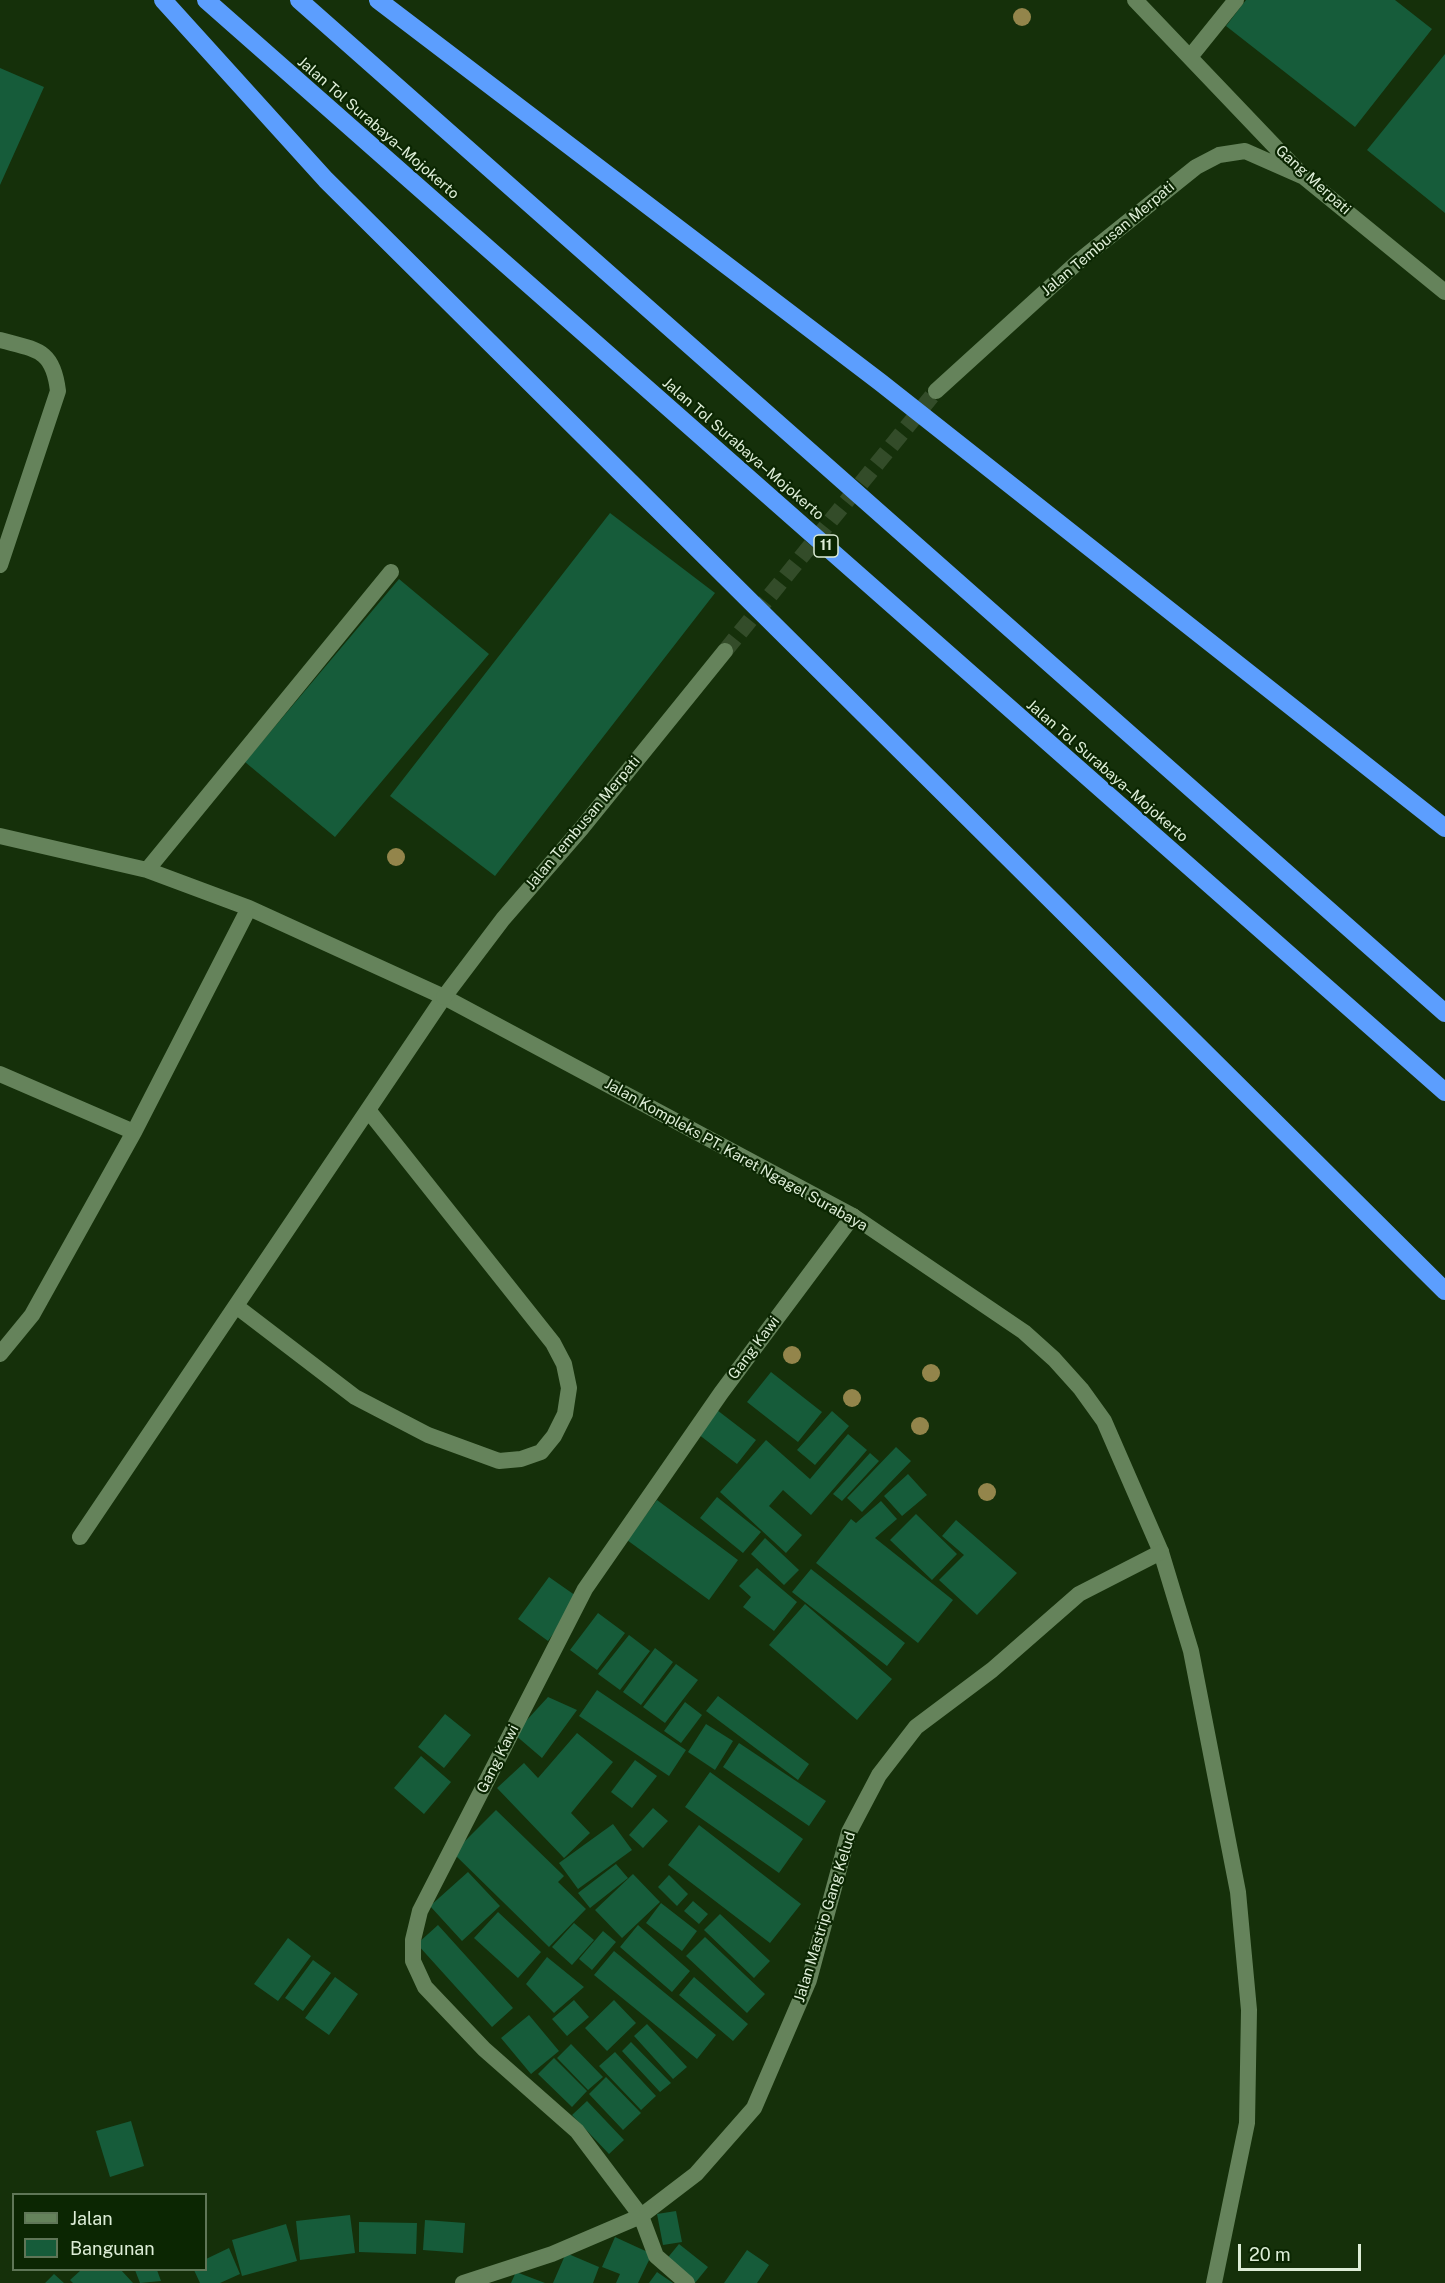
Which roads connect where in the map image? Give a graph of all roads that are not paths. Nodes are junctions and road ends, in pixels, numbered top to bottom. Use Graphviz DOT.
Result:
graph roads {
  1 [pos="163,0"];
  2 [pos="206,0"];
  3 [pos="298,0"];
  4 [pos="378,0"];
  5 [pos="1135,0"];
  6 [pos="1236,0"];
  7 [pos="1190,57"];
  8 [pos="1304,177"];
  9 [pos="1445,292"];
  10 [pos="0,340"];
  11 [pos="936,391"];
  12 [pos="0,565"];
  13 [pos="391,572"];
  14 [pos="725,651"];
  15 [pos="1445,828"];
  16 [pos="0,836"];
  17 [pos="147,870"];
  18 [pos="249,908"];
  19 [pos="444,997"];
  20 [pos="1445,1012"];
  21 [pos="0,1074"];
  22 [pos="1445,1092"];
  23 [pos="368,1110"];
  24 [pos="134,1132"];
  25 [pos="852,1216"];
  26 [pos="1445,1291"];
  27 [pos="236,1305"];
  28 [pos="0,1354"];
  29 [pos="80,1537"];
  30 [pos="1161,1552"];
  31 [pos="641,2216"];
  32 [pos="463,2283"];
  33 [pos="687,2283"];
  34 [pos="1214,2283"];
  1 -- 26 [label="highway"];
  2 -- 22 [label="highway, Jalan Tol Surabaya–Mojokerto / 11"];
  3 -- 20 [label="highway"];
  4 -- 15 [label="highway"];
  5 -- 7 [label="street, Gang Merpati"];
  6 -- 7 [label="street"];
  7 -- 8 [label="street, Gang Merpati"];
  8 -- 9 [label="street, Gang Merpati"];
  8 -- 11 [label="street, Jalan Tembusan Merpati"];
  10 -- 12 [label="street"];
  13 -- 17 [label="street"];
  14 -- 19 [label="street, Jalan Tembusan Merpati"];
  16 -- 17 [label="street, Jalan Kompleks PT. Karet Ngagel Surabaya"];
  17 -- 18 [label="street, Jalan Kompleks PT. Karet Ngagel Surabaya"];
  18 -- 19 [label="street, Jalan Kompleks PT. Karet Ngagel Surabaya"];
  18 -- 24 [label="street"];
  19 -- 23 [label="street, Jalan Tembusan Merpati"];
  19 -- 25 [label="street, Jalan Kompleks PT. Karet Ngagel Surabaya"];
  21 -- 24 [label="street"];
  23 -- 27 [label="street, Jalan Tembusan Merpati"];
  23 -- 27 [label="street"];
  24 -- 28 [label="street"];
  25 -- 30 [label="street, Jalan Kompleks PT. Karet Ngagel Surabaya"];
  25 -- 31 [label="street, Gang Kawi"];
  27 -- 29 [label="street, Jalan Tembusan Merpati"];
  30 -- 31 [label="street, Jalan Mastrip Gang Kelud"];
  30 -- 34 [label="street, Jalan Kompleks PT. Karet Ngagel Surabaya"];
  31 -- 32 [label="street, Jalan Mastrip Gang Kelud"];
  31 -- 33 [label="street, Gang Kawi"];
}
